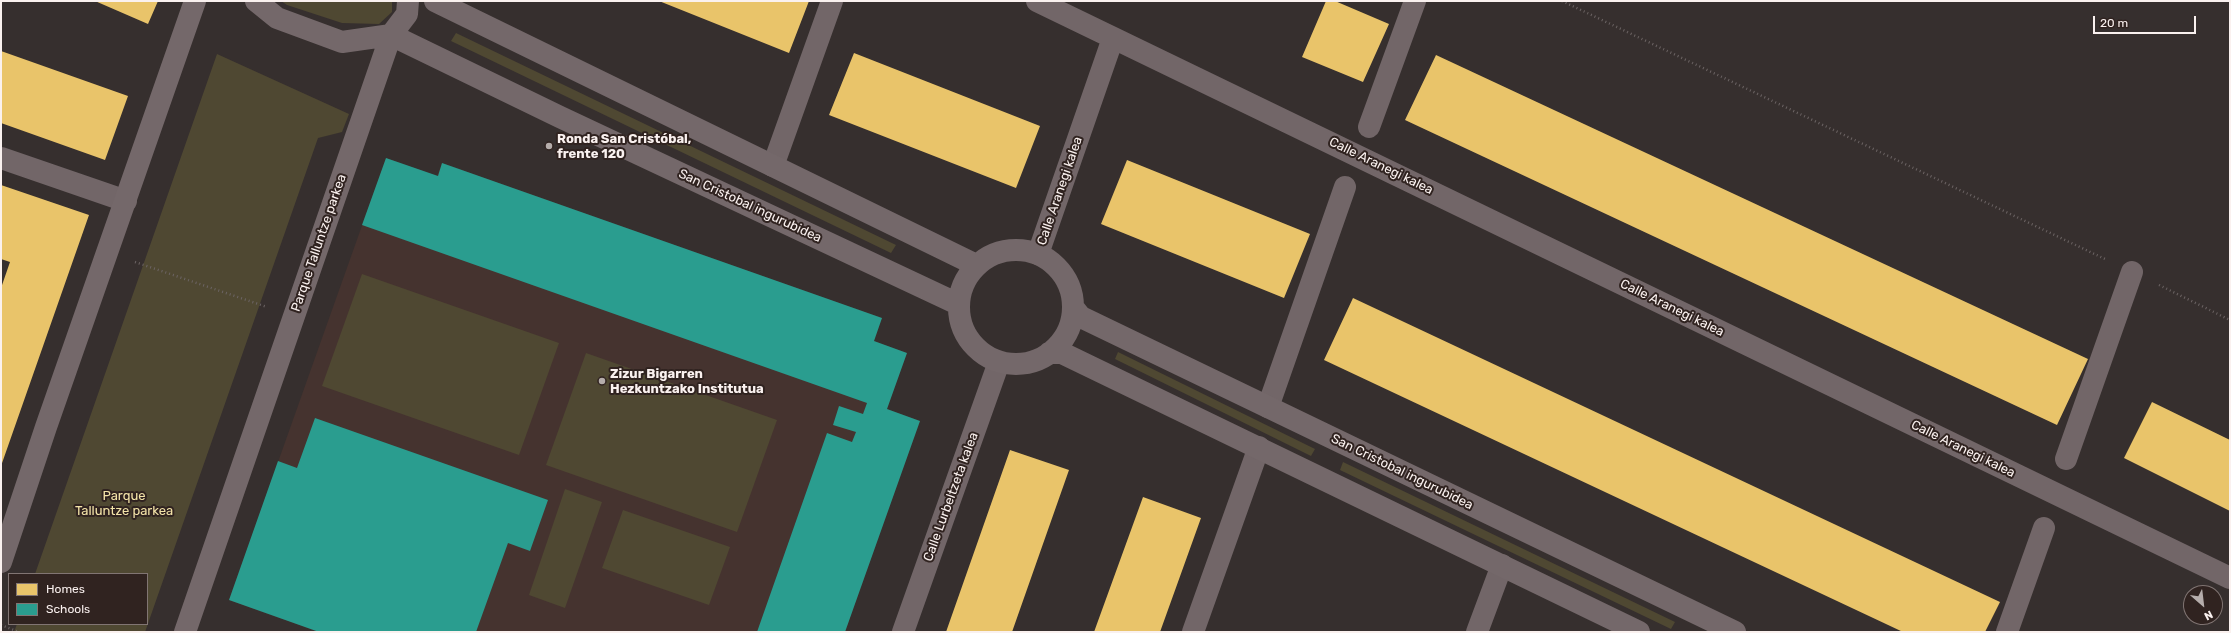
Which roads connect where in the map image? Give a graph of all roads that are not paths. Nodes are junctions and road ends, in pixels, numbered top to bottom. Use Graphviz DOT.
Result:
graph roads {
  1 [pos="196,1"];
  2 [pos="256,1"];
  3 [pos="408,1"];
  4 [pos="435,1"];
  5 [pos="832,1"];
  6 [pos="1037,1"];
  7 [pos="1415,1"];
  8 [pos="391,35"];
  9 [pos="1114,38"];
  10 [pos="1369,127"];
  11 [pos="1,158"];
  12 [pos="773,166"];
  13 [pos="1345,186"];
  14 [pos="126,201"];
  15 [pos="1038,254"];
  16 [pos="976,265"];
  17 [pos="2132,272"];
  18 [pos="958,304"];
  19 [pos="1073,307"];
  20 [pos="1049,353"];
  21 [pos="999,362"];
  22 [pos="1268,407"];
  23 [pos="1259,447"];
  24 [pos="2066,459"];
  25 [pos="2044,528"];
  26 [pos="1,560"];
  27 [pos="1502,565"];
  28 [pos="2230,578"];
  29 [pos="185,632"];
  30 [pos="903,632"];
  31 [pos="1193,632"];
  32 [pos="1477,632"];
  33 [pos="1639,632"];
  34 [pos="1735,632"];
  35 [pos="2007,632"];
  1 -- 14 [label="street"];
  2 -- 8 [label="street"];
  3 -- 8 [label="street"];
  4 -- 12 [label="street"];
  5 -- 12 [label="street"];
  6 -- 9 [label="street, Calle Aranegi kalea"];
  7 -- 10 [label="street"];
  8 -- 18 [label="street, San Cristobal ingurubidea"];
  8 -- 29 [label="street, Parque Talluntze parkea"];
  9 -- 15 [label="street, Calle Aranegi kalea"];
  9 -- 28 [label="street, Calle Aranegi kalea"];
  11 -- 14 [label="street"];
  12 -- 16 [label="street"];
  13 -- 22 [label="street"];
  14 -- 26 [label="street"];
  15 -- 16 [label="street"];
  15 -- 19 [label="street"];
  16 -- 18 [label="street"];
  17 -- 24 [label="street"];
  18 -- 21 [label="street"];
  19 -- 20 [label="street"];
  19 -- 22 [label="street, San Cristobal ingurubidea"];
  20 -- 21 [label="street"];
  20 -- 23 [label="street"];
  21 -- 30 [label="street, Calle Lurbeltzeta kalea"];
  22 -- 34 [label="street, San Cristobal ingurubidea"];
  23 -- 27 [label="street"];
  23 -- 31 [label="street"];
  25 -- 35 [label="street"];
  27 -- 32 [label="street"];
  27 -- 33 [label="street"];
}
